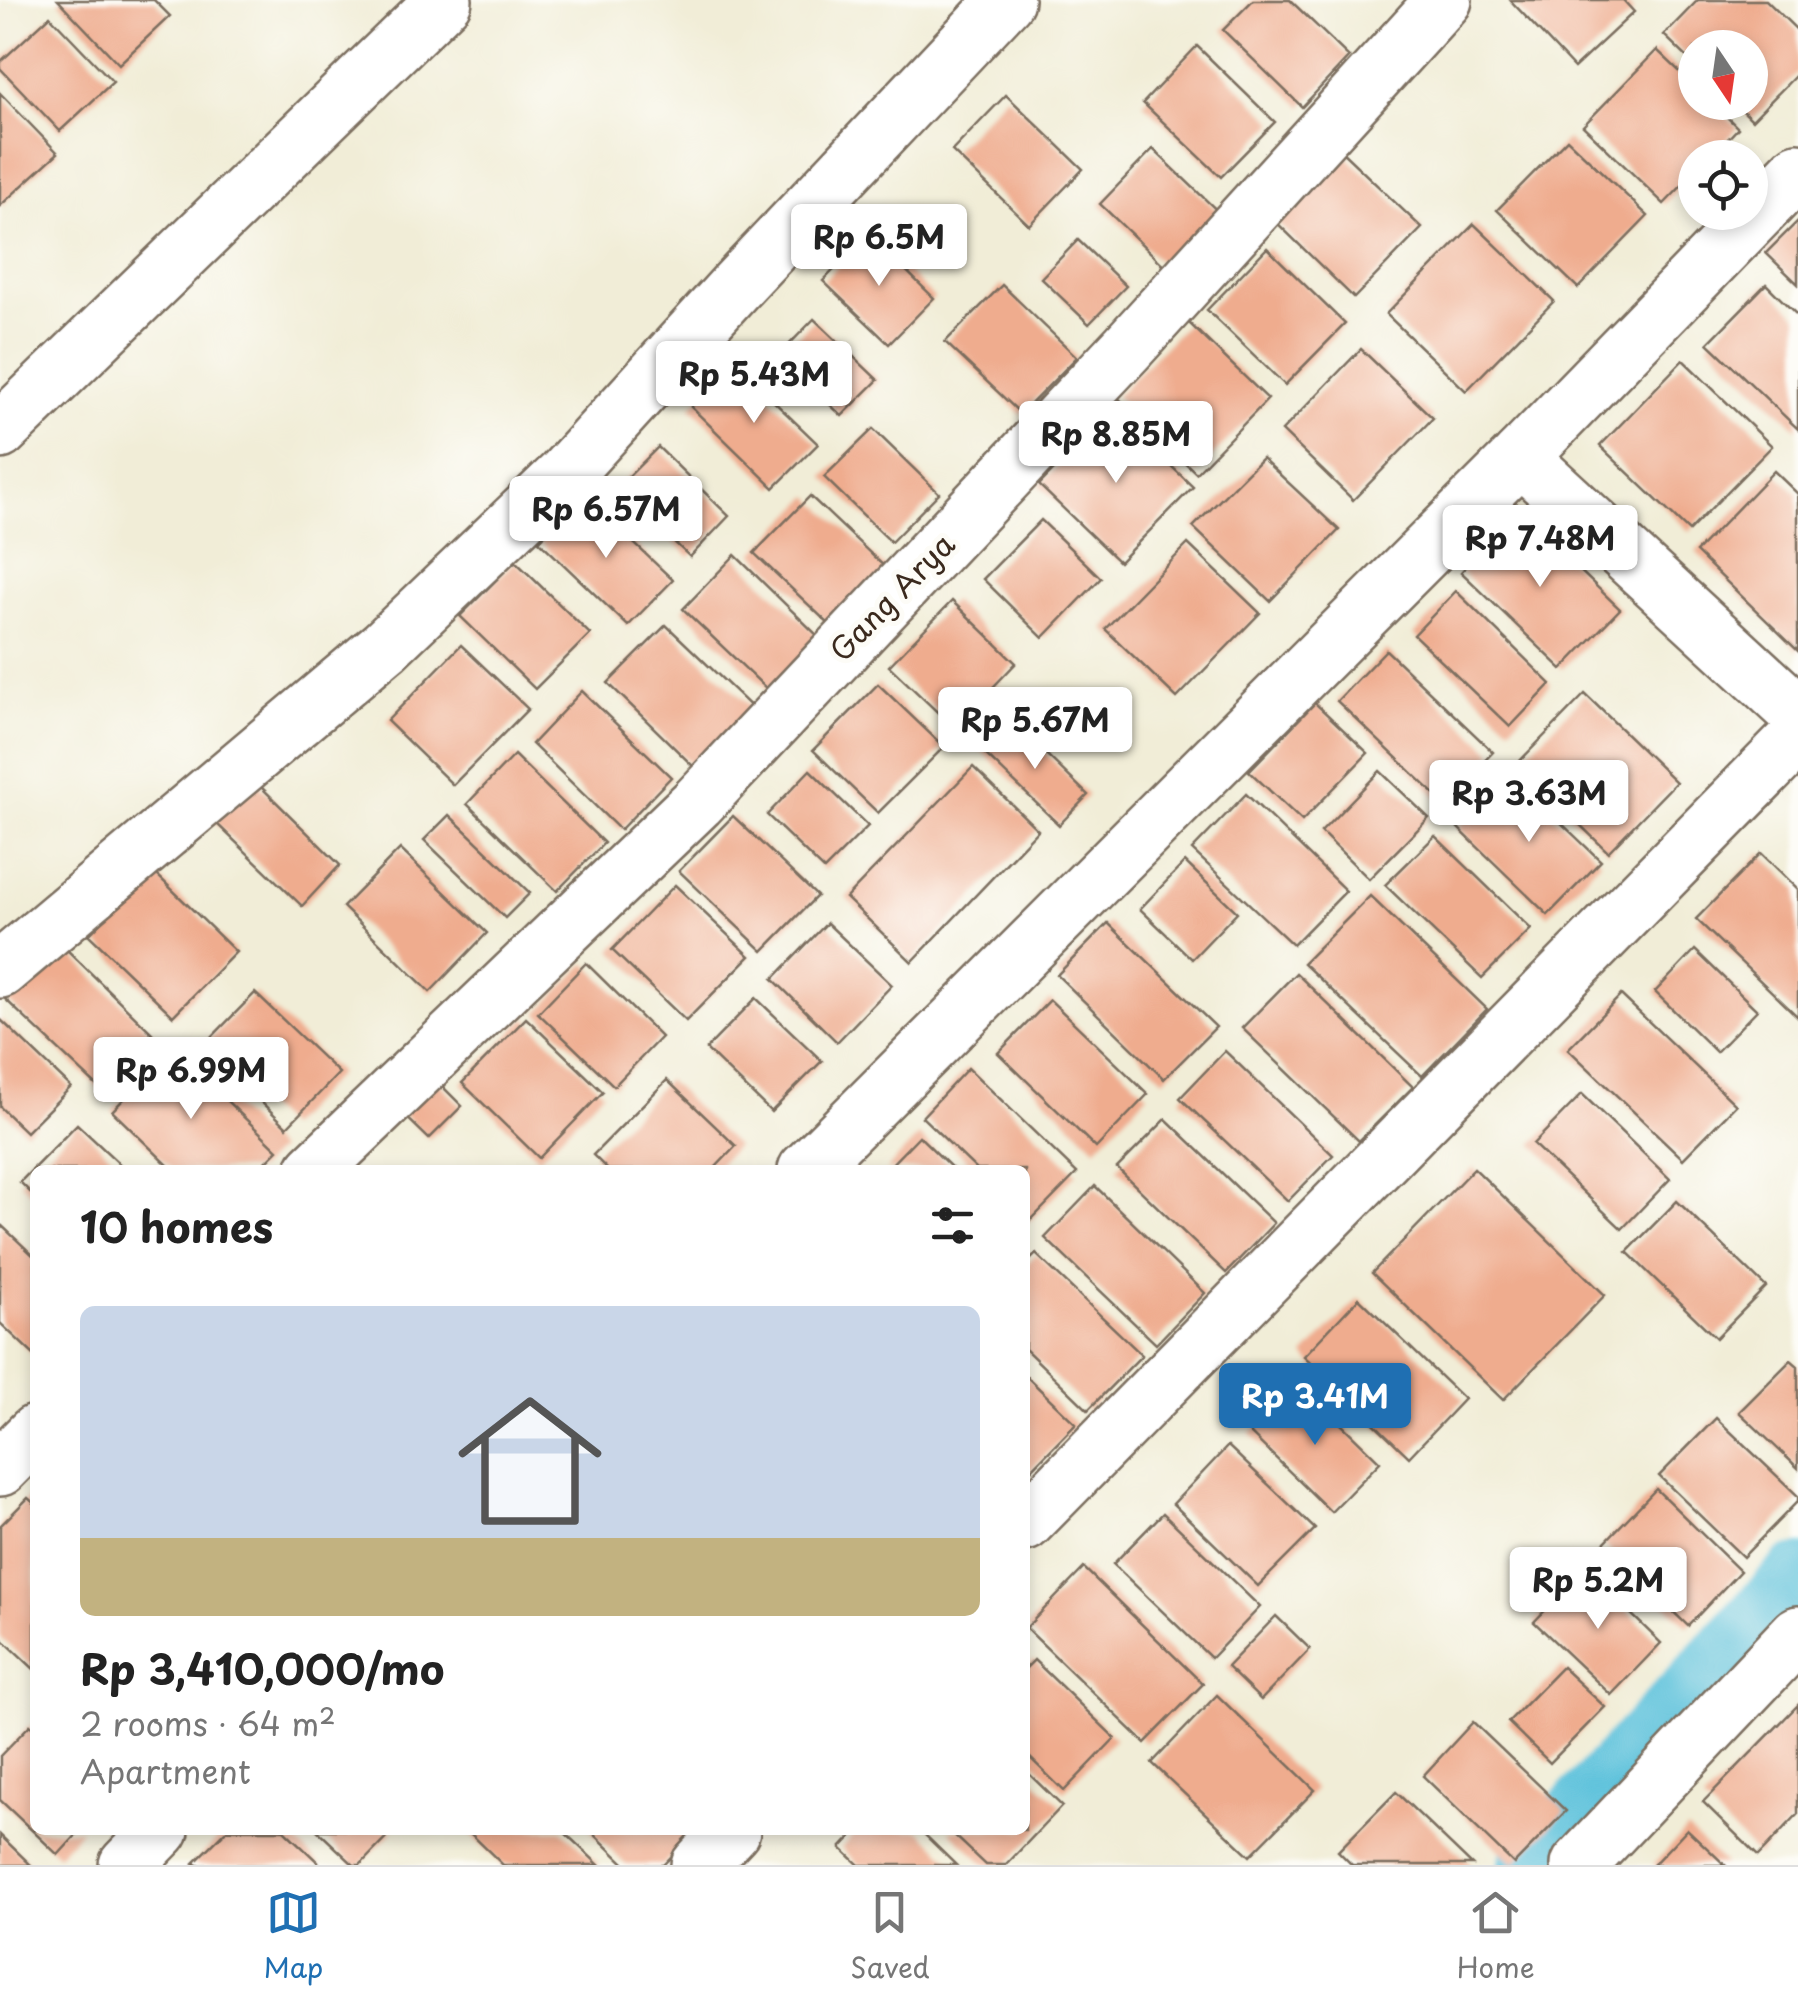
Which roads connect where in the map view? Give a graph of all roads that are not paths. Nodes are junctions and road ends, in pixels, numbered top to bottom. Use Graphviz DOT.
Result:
graph roads {
  1 [pos="444,0"];
  2 [pos="1006,0"];
  3 [pos="1444,0"];
  4 [pos="1798,171"];
  5 [pos="0,431"];
  6 [pos="1520,458"];
  7 [pos="1798,713"];
  8 [pos="1798,738"];
  9 [pos="0,970"];
  10 [pos="319,1165"];
  11 [pos="811,1165"];
  12 [pos="30,1438"];
  13 [pos="0,1468"];
  14 [pos="1030,1518"];
  15 [pos="1798,1634"];
  16 [pos="156,1835"];
  17 [pos="727,1835"];
  18 [pos="127,1865"];
  19 [pos="700,1865"];
  20 [pos="1579,1865"];
  1 -- 5 [label="street"];
  2 -- 9 [label="street"];
  3 -- 10 [label="street, Gang Arya"];
  4 -- 6 [label="street"];
  6 -- 7 [label="street"];
  6 -- 11 [label="street"];
  8 -- 14 [label="street"];
  12 -- 13 [label="street"];
  15 -- 20 [label="street"];
  16 -- 18 [label="street"];
  17 -- 19 [label="street"];
}
